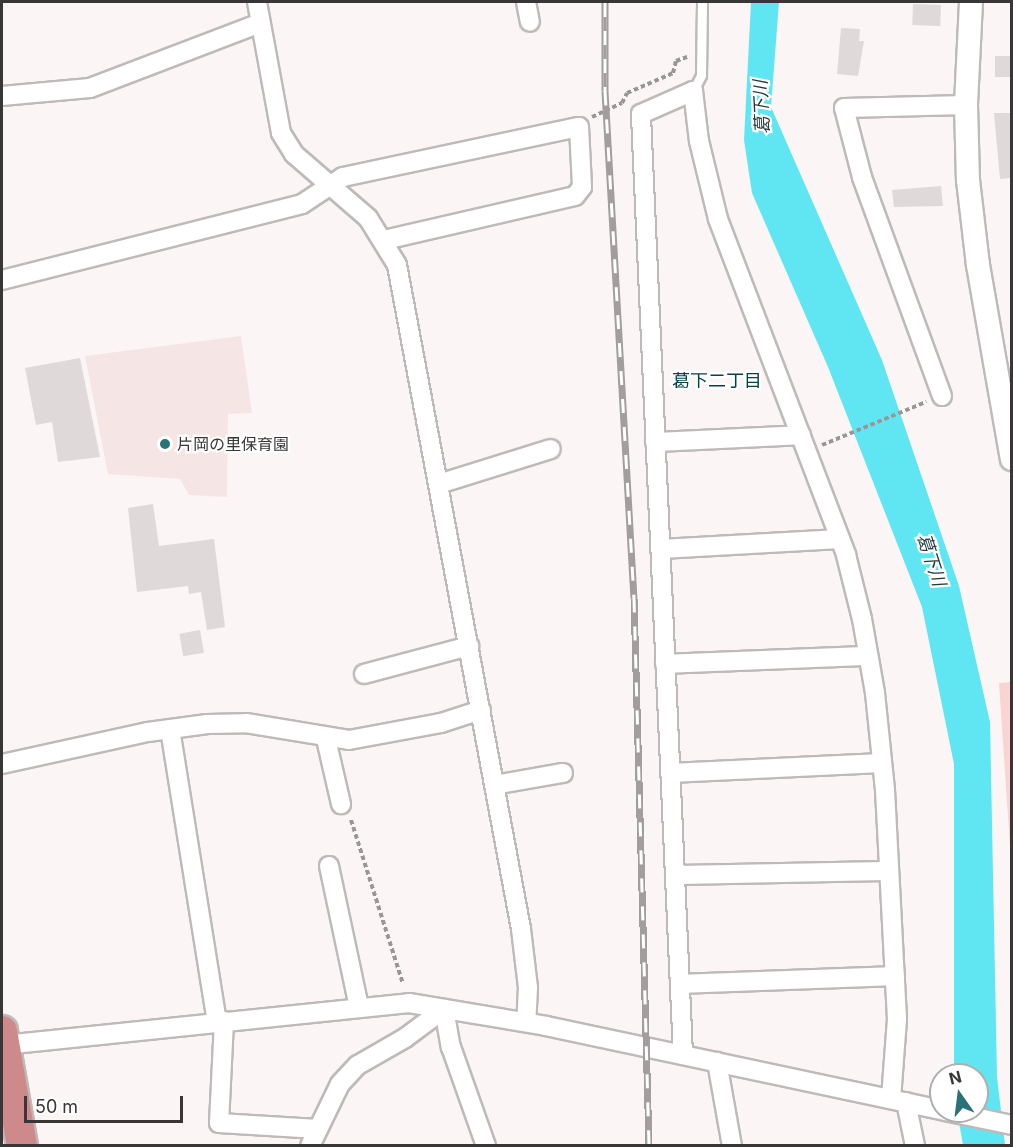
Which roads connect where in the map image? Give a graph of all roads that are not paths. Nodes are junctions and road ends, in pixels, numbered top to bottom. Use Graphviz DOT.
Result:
graph roads {
  1 [pos="257,2"];
  2 [pos="526,2"];
  3 [pos="702,2"];
  4 [pos="971,2"];
  5 [pos="530,22"];
  6 [pos="260,23"];
  7 [pos="693,91"];
  8 [pos="2,96"];
  9 [pos="966,105"];
  10 [pos="330,187"];
  11 [pos="385,240"];
  12 [pos="2,280"];
  13 [pos="942,396"];
  14 [pos="1008,421"];
  15 [pos="655,442"];
  16 [pos="804,443"];
  17 [pos="551,449"];
  18 [pos="1011,459"];
  19 [pos="439,484"];
  20 [pos="840,539"];
  21 [pos="661,549"];
  22 [pos="469,646"];
  23 [pos="868,656"];
  24 [pos="665,664"];
  25 [pos="364,674"];
  26 [pos="481,710"];
  27 [pos="170,729"];
  28 [pos="326,739"];
  29 [pos="882,763"];
  30 [pos="2,764"];
  31 [pos="563,773"];
  32 [pos="670,773"];
  33 [pos="494,785"];
  34 [pos="341,804"];
  35 [pos="328,866"];
  36 [pos="889,871"];
  37 [pos="675,875"];
  38 [pos="895,976"];
  39 [pos="680,984"];
  40 [pos="359,1007"];
  41 [pos="444,1009"];
  42 [pos="220,1022"];
  43 [pos="526,1022"];
  44 [pos="3,1038"];
  45 [pos="683,1055"];
  46 [pos="717,1062"];
  47 [pos="898,1101"];
  48 [pos="929,1107"];
  49 [pos="989,1120"];
  50 [pos="1011,1125"];
  51 [pos="314,1137"];
  52 [pos="22,1146"];
  53 [pos="486,1146"];
  54 [pos="732,1146"];
  55 [pos="915,1146"];
  1 -- 6 [label="street"];
  2 -- 5 [label="street"];
  3 -- 7 [label="lane"];
  4 -- 9 [label="street"];
  6 -- 8 [label="street"];
  6 -- 10 [label="street"];
  7 -- 15 [label="street"];
  7 -- 16 [label="street"];
  9 -- 13 [label="street"];
  9 -- 14 [label="street"];
  10 -- 11 [label="street"];
  10 -- 11 [label="street"];
  10 -- 12 [label="street"];
  11 -- 19 [label="street"];
  14 -- 18 [label="street"];
  15 -- 16 [label="street"];
  15 -- 21 [label="street"];
  16 -- 20 [label="street"];
  17 -- 19 [label="street"];
  19 -- 22 [label="street"];
  20 -- 21 [label="street"];
  20 -- 23 [label="street"];
  21 -- 24 [label="street"];
  22 -- 25 [label="street"];
  22 -- 26 [label="street"];
  23 -- 24 [label="street"];
  23 -- 29 [label="street"];
  24 -- 32 [label="street"];
  26 -- 28 [label="street"];
  26 -- 33 [label="street"];
  27 -- 28 [label="street"];
  27 -- 30 [label="street"];
  27 -- 42 [label="street"];
  28 -- 34 [label="street"];
  29 -- 32 [label="street"];
  29 -- 36 [label="street"];
  31 -- 33 [label="street"];
  32 -- 37 [label="street"];
  33 -- 43 [label="street"];
  35 -- 40 [label="street"];
  36 -- 37 [label="street"];
  36 -- 38 [label="street"];
  37 -- 39 [label="street"];
  38 -- 39 [label="street"];
  38 -- 47 [label="street"];
  39 -- 45 [label="street"];
  40 -- 41 [label="street"];
  40 -- 42 [label="street"];
  41 -- 43 [label="street"];
  41 -- 51 [label="street"];
  41 -- 53 [label="street"];
  42 -- 44 [label="street"];
  42 -- 51 [label="street"];
  43 -- 45 [label="street"];
  44 -- 52 [label="highway"];
  45 -- 46 [label="street"];
  46 -- 47 [label="street"];
  46 -- 54 [label="street"];
  47 -- 48 [label="street"];
  47 -- 55 [label="street"];
  49 -- 50 [label="street"];
}
